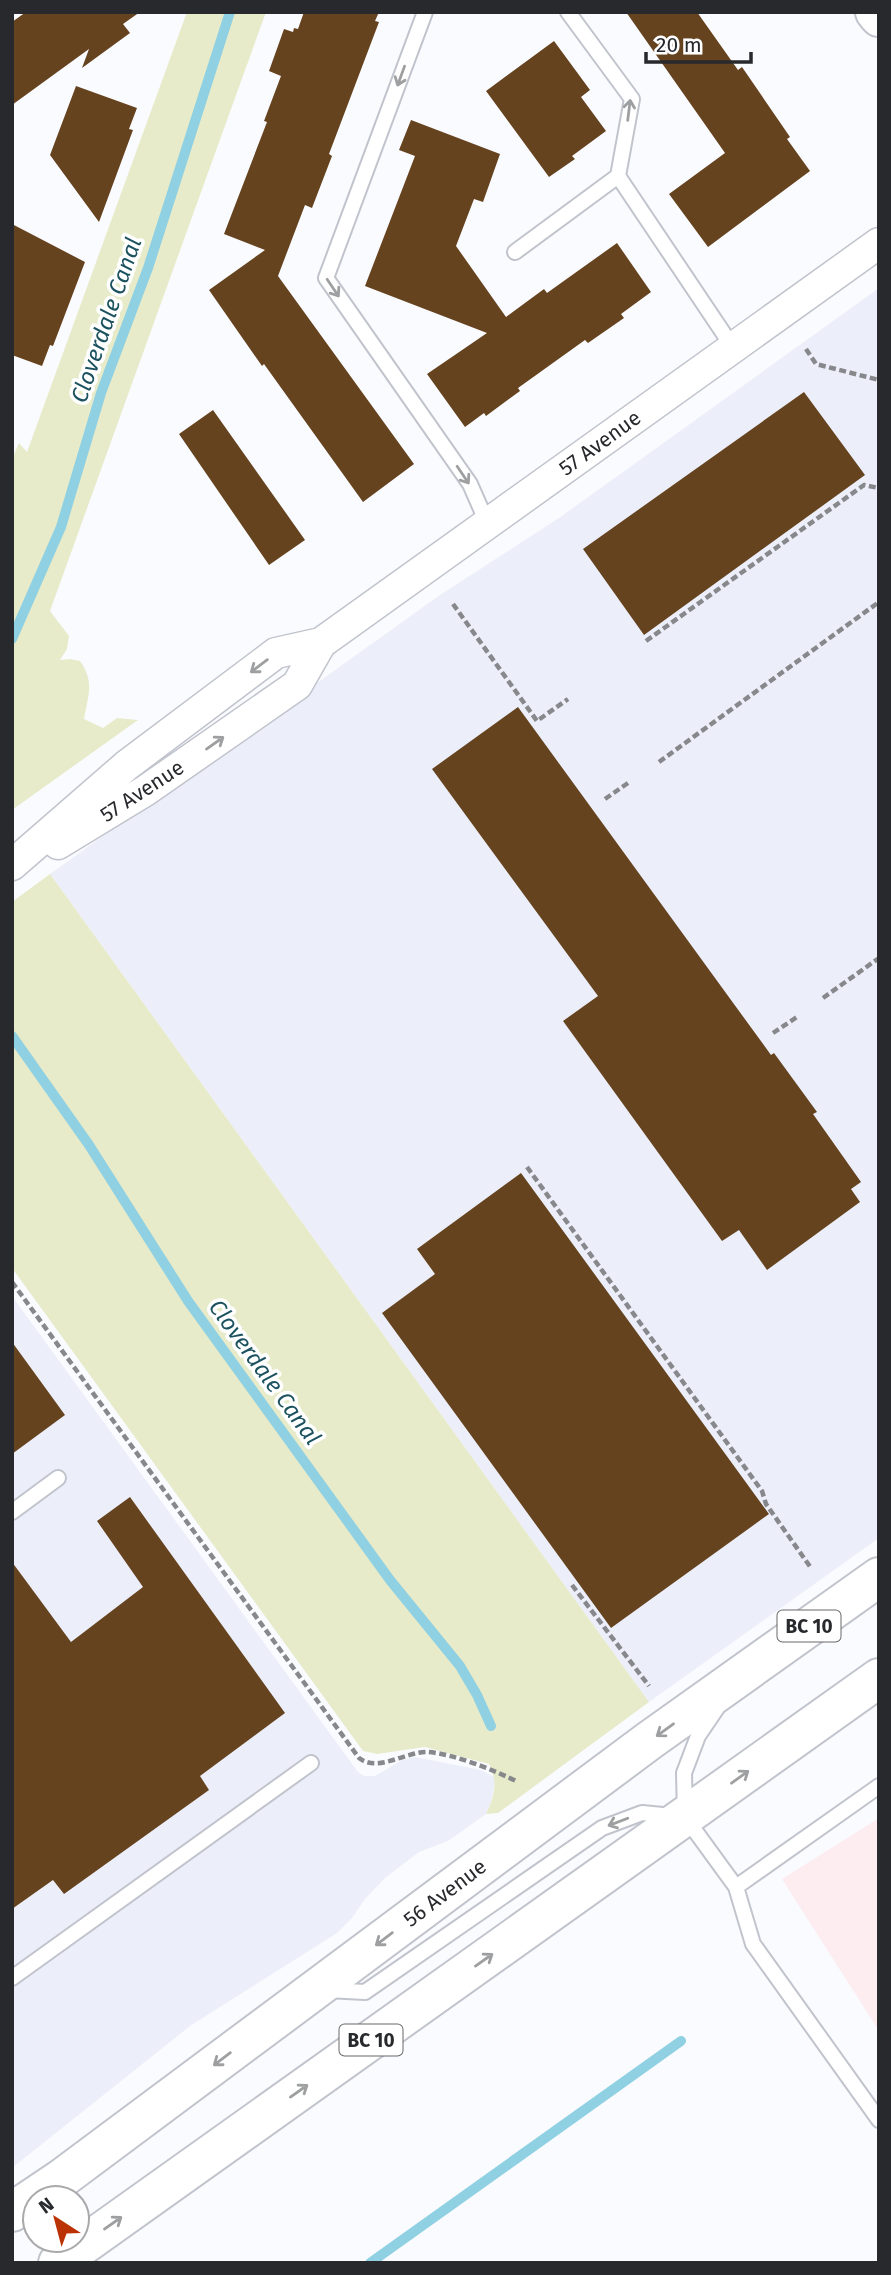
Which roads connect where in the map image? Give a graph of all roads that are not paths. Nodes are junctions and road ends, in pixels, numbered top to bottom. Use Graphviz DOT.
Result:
graph roads {
  1 [pos="425,12"];
  2 [pos="568,12"];
  3 [pos="876,12"];
  4 [pos="879,17"];
  5 [pos="618,176"];
  6 [pos="879,243"];
  7 [pos="515,252"];
  8 [pos="734,349"];
  9 [pos="488,525"];
  10 [pos="321,643"];
  11 [pos="12,865"];
  12 [pos="12,871"];
  13 [pos="58,1478"];
  14 [pos="12,1512"];
  15 [pos="879,1577"];
  16 [pos="740,1675"];
  17 [pos="879,1678"];
  18 [pos="311,1763"];
  19 [pos="879,1786"];
  20 [pos="685,1817"];
  21 [pos="736,1887"];
  22 [pos="12,1978"];
  23 [pos="316,1989"];
  24 [pos="879,2120"];
  25 [pos="12,2212"];
  26 [pos="58,2263"];
  1 -- 9 [label="lane, one-way"];
  5 -- 2 [label="lane, one-way"];
  3 -- 4 [label="highway"];
  5 -- 7 [label="lane"];
  5 -- 8 [label="lane"];
  6 -- 8 [label="street, 57 Avenue"];
  8 -- 9 [label="street, 57 Avenue"];
  9 -- 10 [label="street, 57 Avenue"];
  10 -- 11 [label="street, 57 Avenue, one-way"];
  12 -- 10 [label="street, 57 Avenue, one-way"];
  13 -- 14 [label="lane"];
  15 -- 16 [label="highway, 56 Avenue / BC 10"];
  16 -- 20 [label="lane"];
  16 -- 23 [label="highway, 56 Avenue / BC 10, one-way"];
  20 -- 17 [label="highway, BC 10, one-way"];
  18 -- 22 [label="lane"];
  19 -- 21 [label="lane"];
  20 -- 21 [label="lane"];
  20 -- 23 [label="lane, one-way"];
  26 -- 20 [label="highway, BC 10, one-way"];
  21 -- 24 [label="lane"];
  23 -- 25 [label="highway, 56 Avenue / BC 10, one-way"];
}
